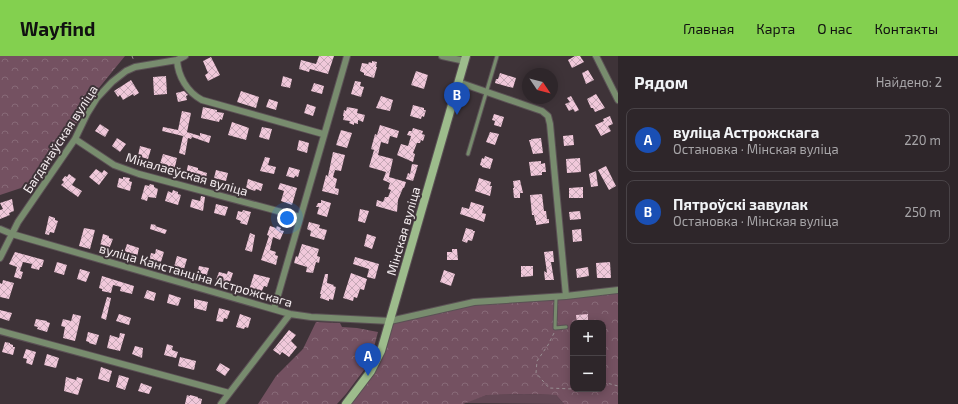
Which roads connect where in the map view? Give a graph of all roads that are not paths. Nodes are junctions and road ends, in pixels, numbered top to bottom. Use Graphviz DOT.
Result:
graph roads {
  1 [pos="185,56"];
  2 [pos="347,56"];
  3 [pos="442,56"];
  4 [pos="492,56"];
  5 [pos="596,56"];
  6 [pos="497,57"];
  7 [pos="465,58"];
  8 [pos="177,60"];
  9 [pos="458,82"];
  10 [pos="486,92"];
  11 [pos="618,100"];
  12 [pos="324,134"];
  13 [pos="75,139"];
  14 [pos="468,154"];
  15 [pos="300,217"];
  16 [pos="0,229"];
  17 [pos="12,234"];
  18 [pos="0,258"];
  19 [pos="618,290"];
  20 [pos="556,296"];
  21 [pos="566,296"];
  22 [pos="274,309"];
  23 [pos="290,314"];
  24 [pos="390,321"];
  25 [pos="566,327"];
  26 [pos="0,331"];
  27 [pos="229,393"];
  28 [pos="220,404"];
  29 [pos="346,404"];
  1 -- 8 [label="street, Багданаўская вуліца"];
  2 -- 12 [label="street"];
  3 -- 7 [label="street"];
  4 -- 6 [label="lane"];
  5 -- 11 [label="street"];
  6 -- 10 [label="lane"];
  7 -- 9 [label="main road, Мінская вуліца"];
  8 -- 12 [label="street"];
  8 -- 13 [label="street, Багданаўская вуліца"];
  9 -- 10 [label="street"];
  9 -- 24 [label="main road, Мінская вуліца"];
  10 -- 14 [label="lane"];
  10 -- 21 [label="street"];
  12 -- 15 [label="street"];
  13 -- 15 [label="street, Мікалаеўская вуліца"];
  13 -- 17 [label="street, Багданаўская вуліца"];
  15 -- 22 [label="street"];
  16 -- 17 [label="street, вуліца Канстанціна Астрожскага"];
  17 -- 18 [label="street, Багданаўская вуліца"];
  17 -- 22 [label="street, вуліца Канстанціна Астрожскага"];
  19 -- 21 [label="street, вуліца Канстанціна Астрожскага"];
  20 -- 21 [label="street, вуліца Канстанціна Астрожскага"];
  20 -- 24 [label="street, вуліца Канстанціна Астрожскага"];
  20 -- 25 [label="lane"];
  22 -- 23 [label="street, вуліца Канстанціна Астрожскага"];
  23 -- 24 [label="street, вуліца Канстанціна Астрожскага"];
  23 -- 27 [label="street"];
  24 -- 29 [label="main road, Мінская вуліца"];
  26 -- 27 [label="street"];
  27 -- 28 [label="street"];
}
